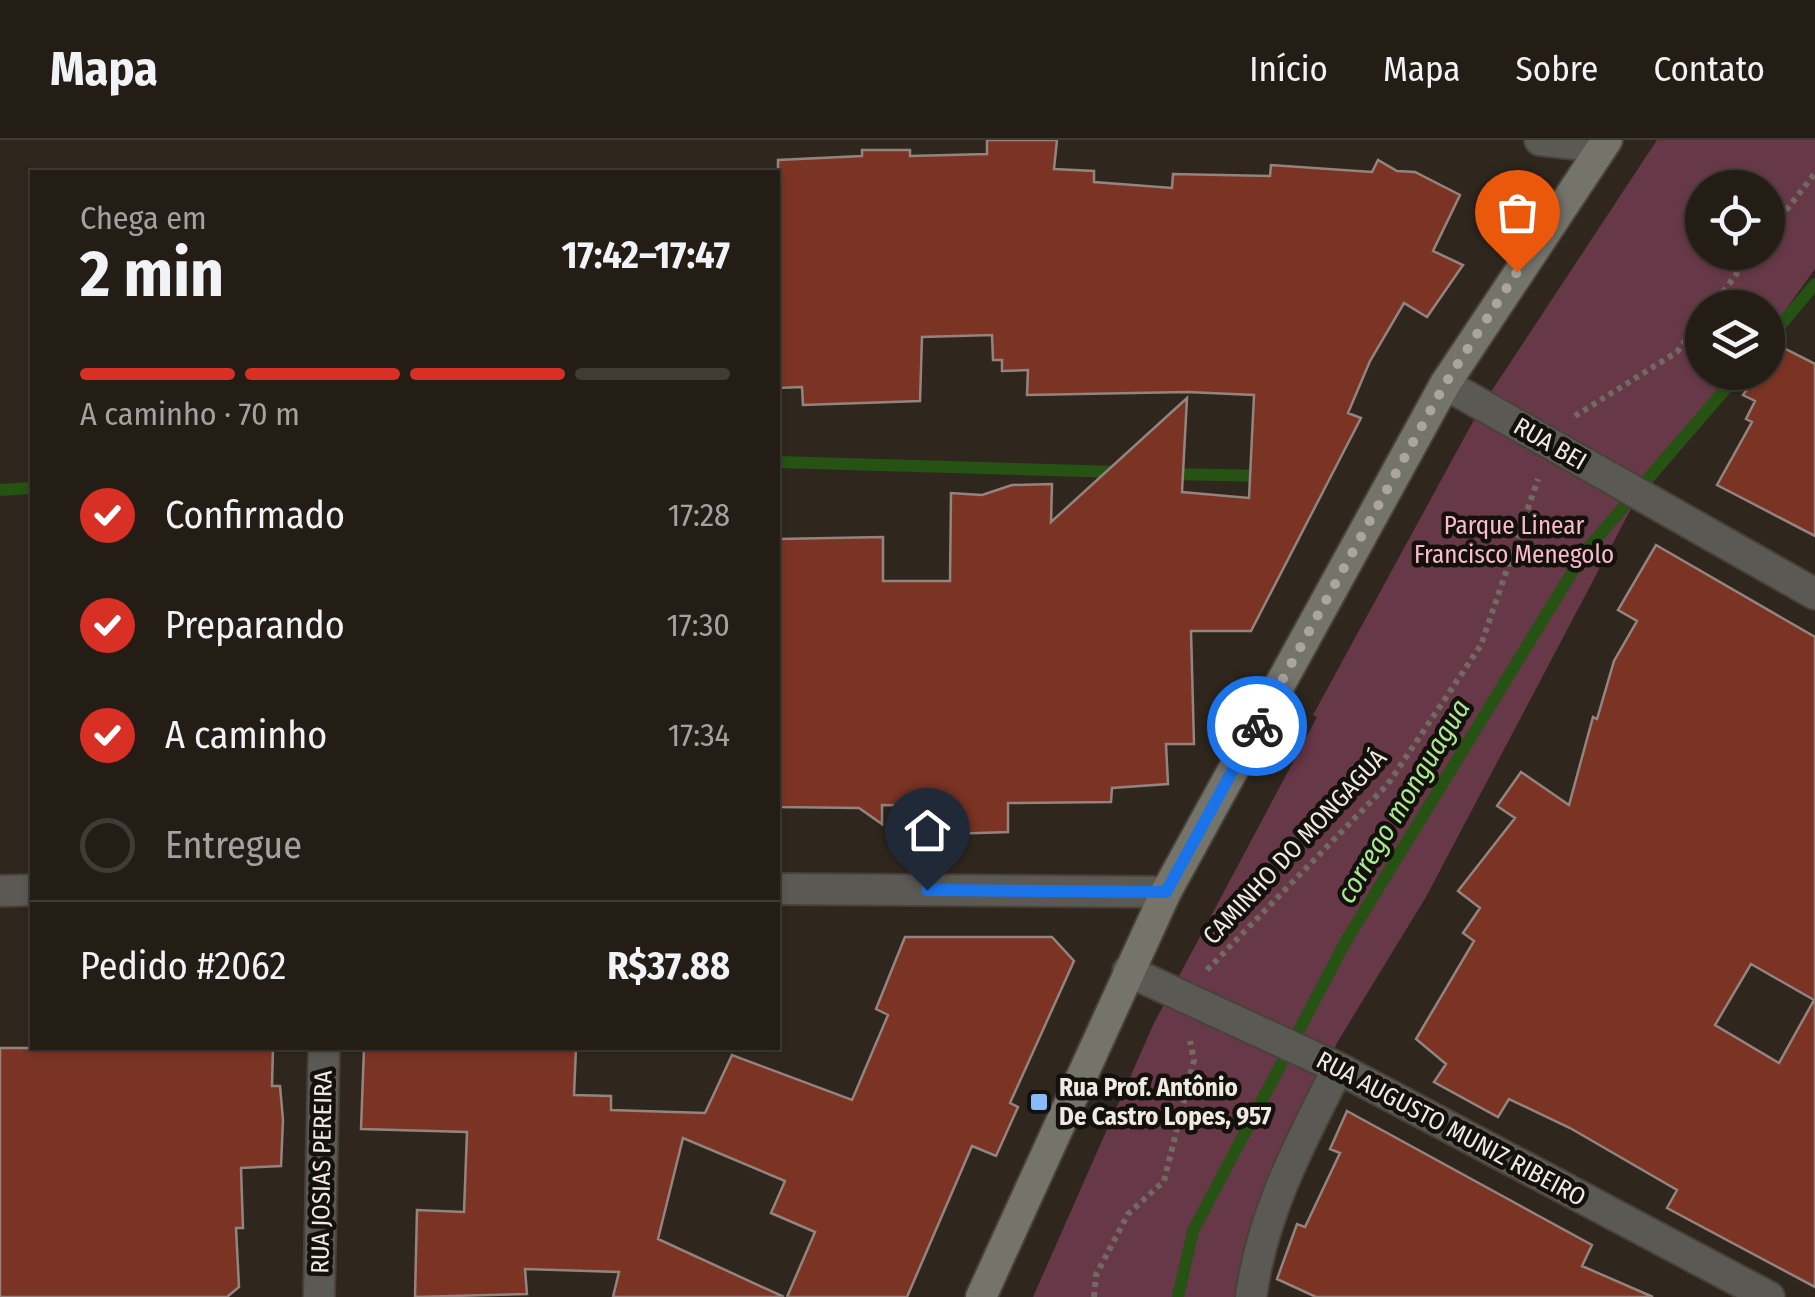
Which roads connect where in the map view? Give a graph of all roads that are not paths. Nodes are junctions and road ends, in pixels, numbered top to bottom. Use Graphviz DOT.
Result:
graph roads {
  1 [pos="1540,140"];
  2 [pos="1604,143"];
  3 [pos="1445,384"];
  4 [pos="1815,594"];
  5 [pos="780,889"];
  6 [pos="30,890"];
  7 [pos="0,891"];
  8 [pos="1166,892"];
  9 [pos="1128,971"];
  10 [pos="324,1050"];
  11 [pos="1338,1068"];
  12 [pos="319,1297"];
  13 [pos="981,1297"];
  14 [pos="1250,1297"];
  15 [pos="1769,1297"];
  1 -- 2 [label="street"];
  2 -- 3 [label="main road"];
  3 -- 4 [label="street, RUA BEI"];
  3 -- 8 [label="main road"];
  5 -- 8 [label="street"];
  6 -- 7 [label="street"];
  8 -- 9 [label="main road"];
  9 -- 11 [label="street, RUA AUGUSTO MUNIZ RIBEIRO"];
  9 -- 13 [label="main road"];
  10 -- 12 [label="street, RUA JOSIAS PEREIRA"];
  11 -- 14 [label="street"];
  11 -- 15 [label="street, RUA AUGUSTO MUNIZ RIBEIRO"];
}
